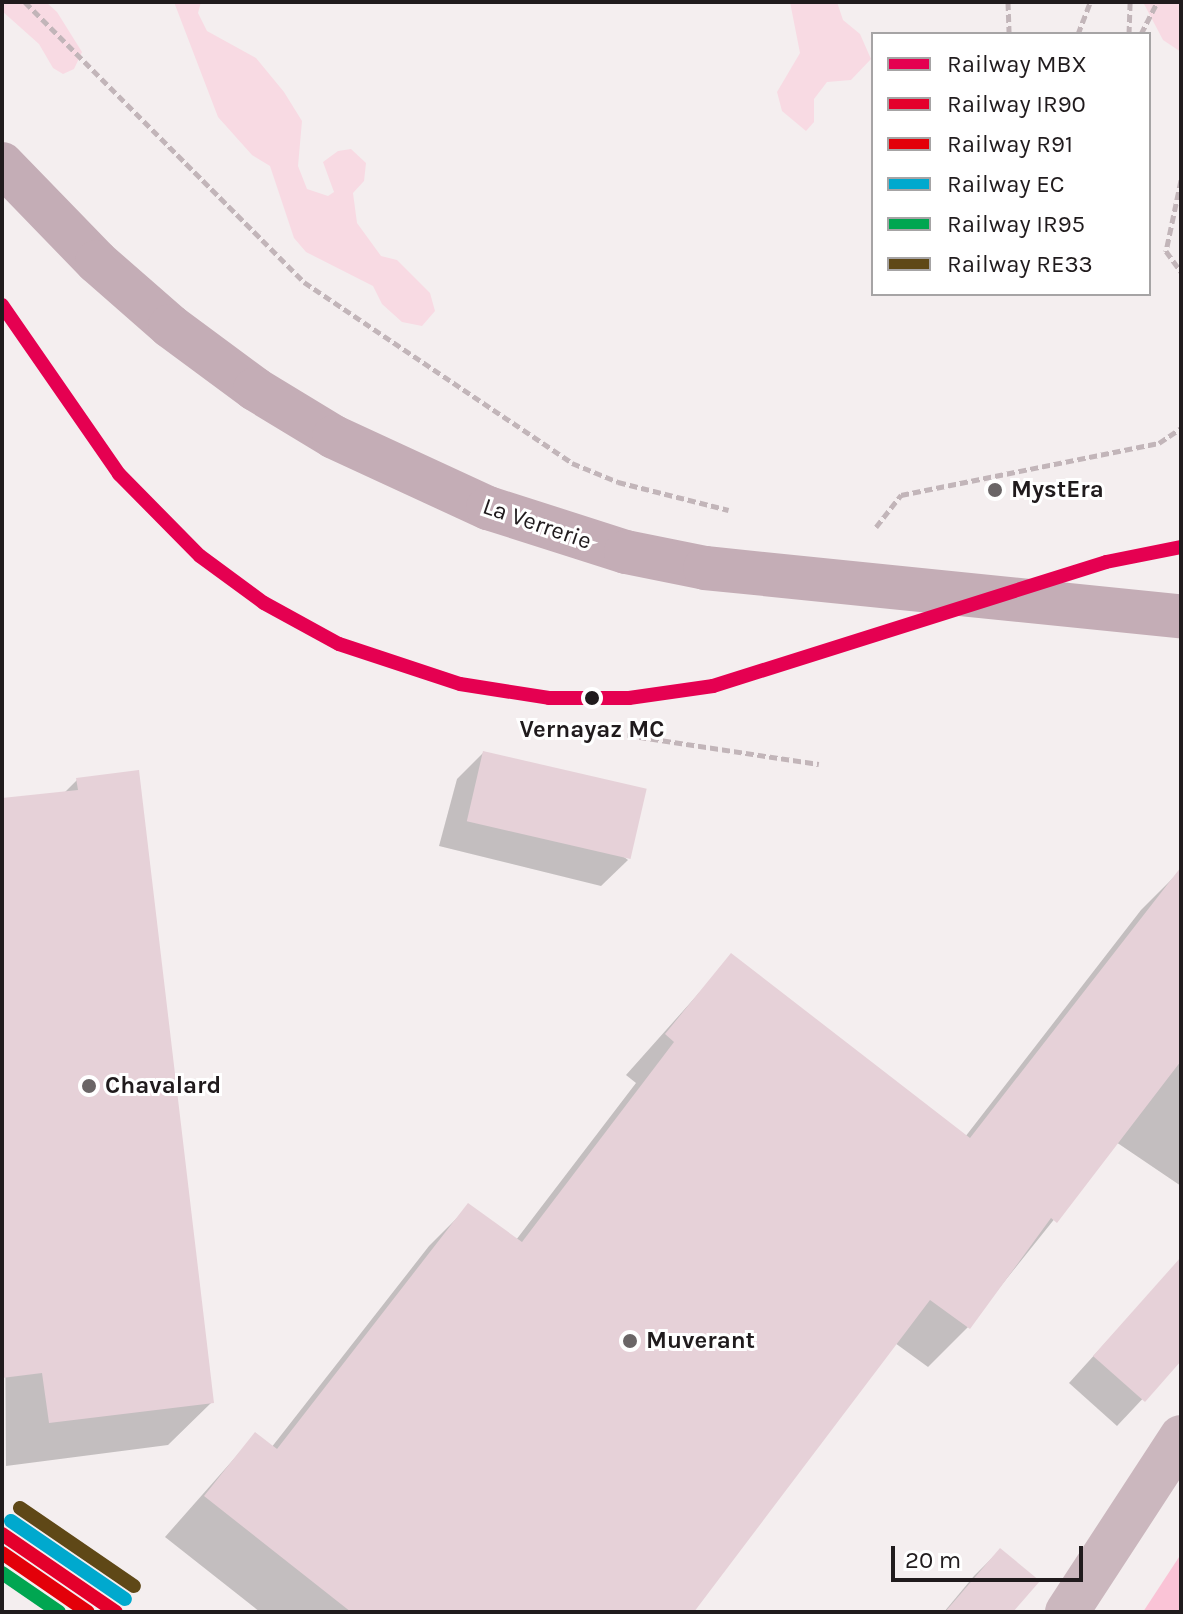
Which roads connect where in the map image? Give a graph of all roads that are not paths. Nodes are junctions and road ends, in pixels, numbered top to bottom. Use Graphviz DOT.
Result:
graph roads {
  1 [pos="2,164"];
  2 [pos="1181,616"];
  3 [pos="1181,1437"];
  4 [pos="1067,1612"];
  1 -- 2 [label="main road, La Verrerie"];
  3 -- 4 [label="street"];
}
